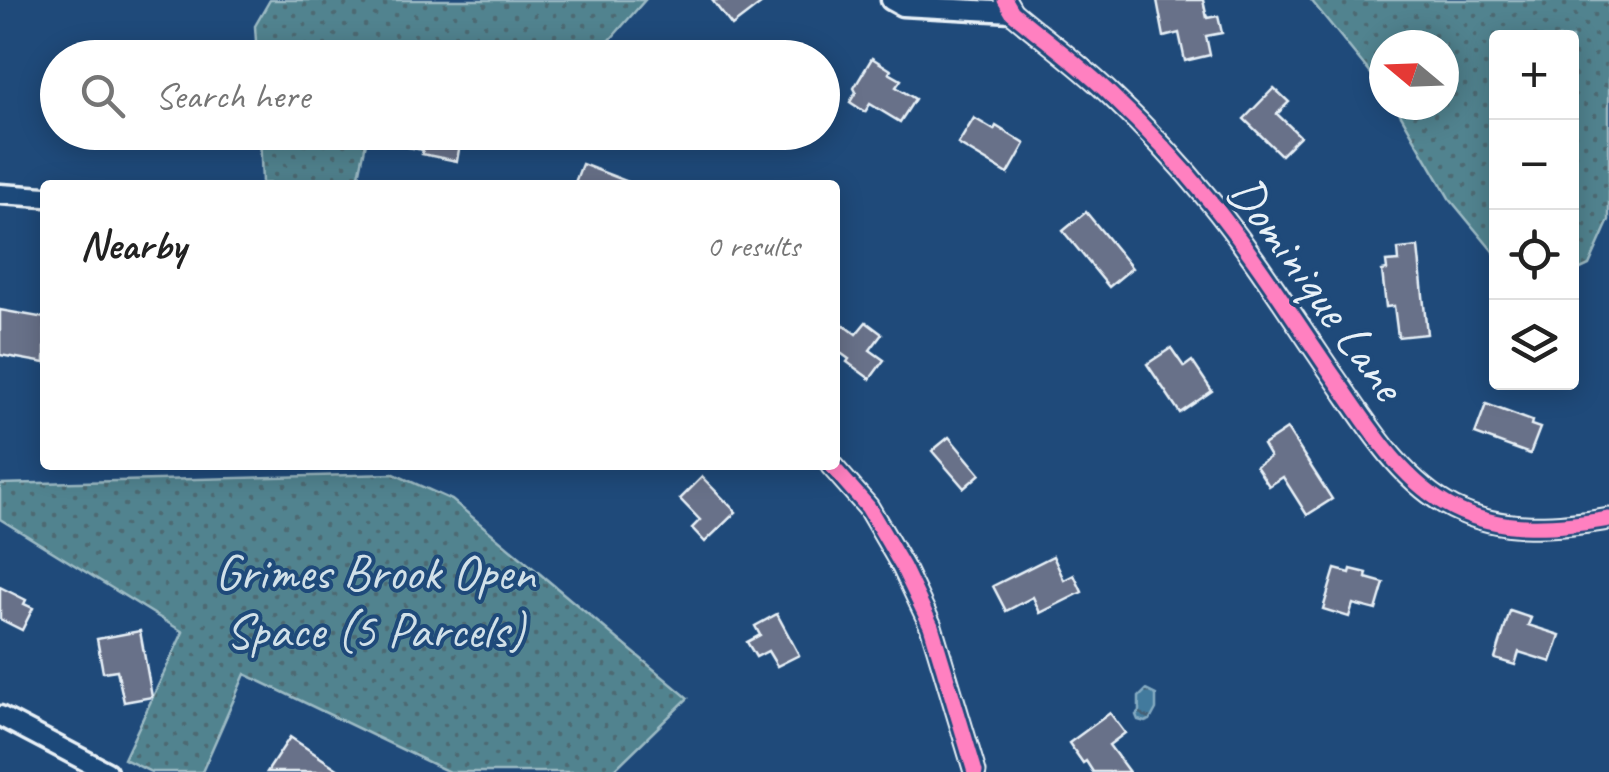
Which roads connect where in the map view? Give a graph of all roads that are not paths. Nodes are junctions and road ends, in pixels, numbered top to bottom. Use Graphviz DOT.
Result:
graph roads {
  1 [pos="891,0"];
  2 [pos="1008,6"];
  3 [pos="0,194"];
  4 [pos="40,197"];
  5 [pos="835,470"];
  6 [pos="1609,518"];
  7 [pos="0,716"];
  8 [pos="108,772"];
  9 [pos="975,772"];
  1 -- 2 [label="street, Dominique Lane"];
  2 -- 6 [label="street, Dominique Lane"];
  3 -- 4 [label="street"];
  5 -- 9 [label="street"];
  7 -- 8 [label="street"];
}
